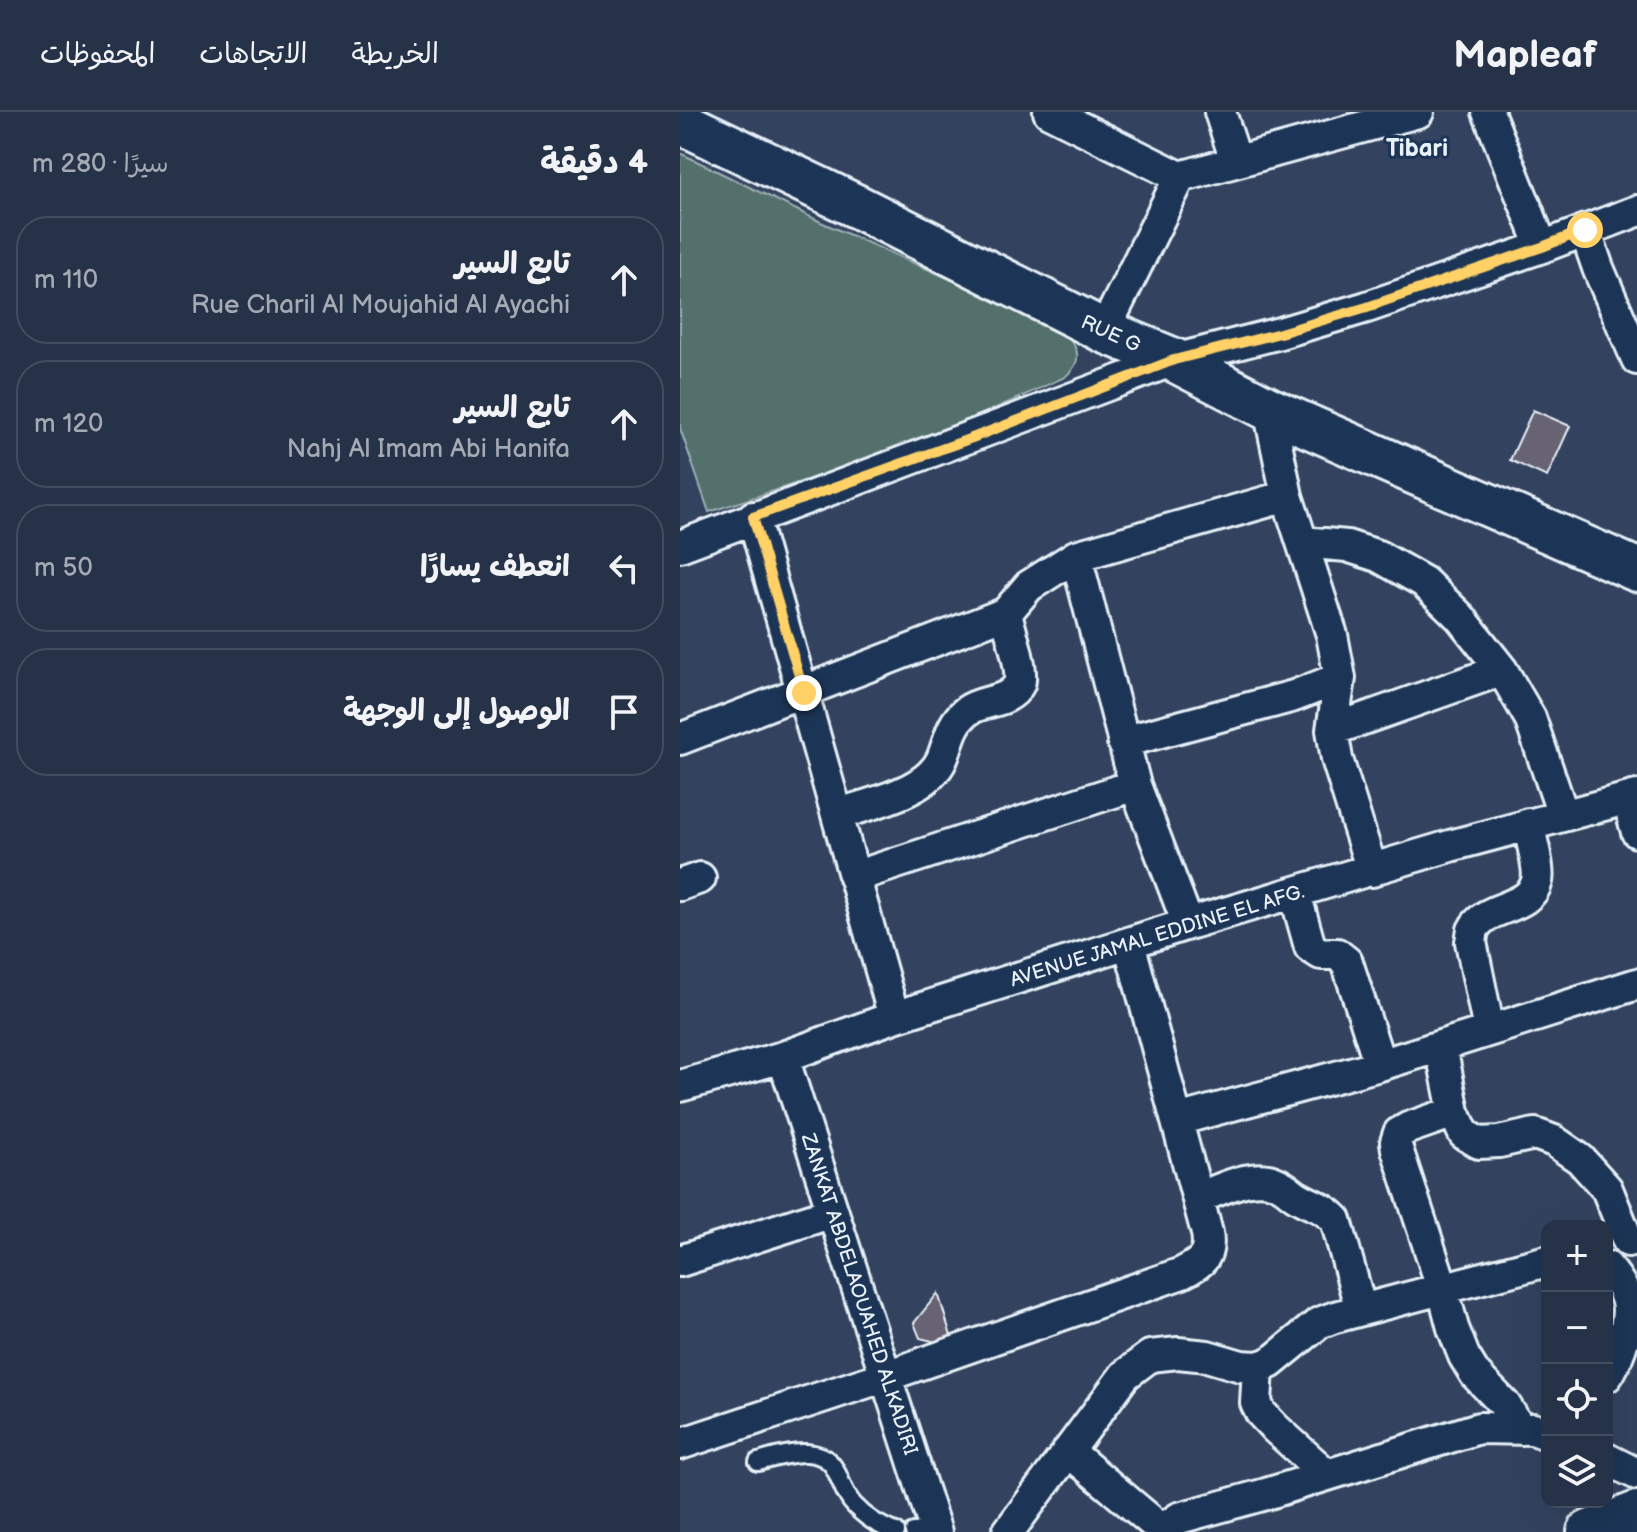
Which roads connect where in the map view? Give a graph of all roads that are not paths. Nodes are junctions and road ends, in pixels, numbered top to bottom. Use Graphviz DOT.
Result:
graph roads {
  1 [pos="1049,112"];
  2 [pos="1220,112"];
  3 [pos="1418,112"];
  4 [pos="1488,112"];
  5 [pos="680,122"];
  6 [pos="1236,161"];
  7 [pos="1180,177"];
  8 [pos="1637,211"];
  9 [pos="1585,230"];
  10 [pos="1542,247"];
  11 [pos="1104,331"];
  12 [pos="1637,359"];
  13 [pos="1174,360"];
  14 [pos="1269,409"];
  15 [pos="1287,496"];
  16 [pos="753,517"];
  17 [pos="1302,542"];
  18 [pos="680,546"];
  19 [pos="1076,556"];
  20 [pos="1636,565"];
  21 [pos="1006,613"];
  22 [pos="1502,670"];
  23 [pos="1340,678"];
  24 [pos="804,693"];
  25 [pos="1332,730"];
  26 [pos="680,739"];
  27 [pos="1123,742"];
  28 [pos="1135,785"];
  29 [pos="1632,798"];
  30 [pos="837,815"];
  31 [pos="1563,815"];
  32 [pos="1528,824"];
  33 [pos="1637,832"];
  34 [pos="1372,871"];
  35 [pos="854,877"];
  36 [pos="1295,893"];
  37 [pos="1188,924"];
  38 [pos="1129,943"];
  39 [pos="1637,984"];
  40 [pos="894,1017"];
  41 [pos="1489,1030"];
  42 [pos="1441,1047"];
  43 [pos="783,1057"];
  44 [pos="1380,1065"];
  45 [pos="680,1086"];
  46 [pos="1454,1112"];
  47 [pos="1177,1120"];
  48 [pos="1198,1198"];
  49 [pos="833,1212"];
  50 [pos="1624,1241"];
  51 [pos="680,1261"];
  52 [pos="1541,1263"];
  53 [pos="1613,1276"];
  54 [pos="1443,1290"];
  55 [pos="1361,1310"];
  56 [pos="1258,1367"];
  57 [pos="1613,1367"];
  58 [pos="886,1376"];
  59 [pos="1534,1432"];
  60 [pos="680,1443"];
  61 [pos="1068,1451"];
  62 [pos="758,1462"];
  63 [pos="1613,1462"];
  64 [pos="1637,1474"];
  65 [pos="1327,1475"];
  66 [pos="1637,1513"];
  67 [pos="928,1531"];
  68 [pos="1161,1531"];
  69 [pos="896,1532"];
  70 [pos="1008,1532"];
  71 [pos="1589,1532"];
  1 -- 7 [label="street"];
  2 -- 6 [label="street"];
  3 -- 6 [label="street"];
  4 -- 10 [label="street"];
  5 -- 11 [label="street, RUE G"];
  6 -- 7 [label="street"];
  7 -- 11 [label="street"];
  8 -- 9 [label="street"];
  9 -- 10 [label="street"];
  9 -- 12 [label="street"];
  10 -- 13 [label="street"];
  11 -- 13 [label="street, RUE G"];
  13 -- 14 [label="street, RUE G"];
  13 -- 16 [label="street"];
  14 -- 15 [label="street"];
  14 -- 20 [label="street, RUE G"];
  15 -- 17 [label="street"];
  15 -- 19 [label="street"];
  16 -- 18 [label="street"];
  16 -- 24 [label="street"];
  17 -- 22 [label="street"];
  17 -- 23 [label="street"];
  19 -- 21 [label="street"];
  19 -- 27 [label="street"];
  21 -- 24 [label="street"];
  21 -- 30 [label="street"];
  22 -- 25 [label="street"];
  22 -- 31 [label="street"];
  23 -- 25 [label="street"];
  23 -- 27 [label="street"];
  24 -- 26 [label="street"];
  24 -- 30 [label="street"];
  25 -- 34 [label="street"];
  27 -- 28 [label="street"];
  28 -- 35 [label="street"];
  28 -- 37 [label="street"];
  29 -- 31 [label="street, AVENUE JAMAL EDDINE EL AFG."];
  29 -- 33 [label="street"];
  30 -- 35 [label="street"];
  31 -- 32 [label="street, AVENUE JAMAL EDDINE EL AFG."];
  32 -- 34 [label="street, AVENUE JAMAL EDDINE EL AFG."];
  32 -- 41 [label="street"];
  34 -- 36 [label="street, AVENUE JAMAL EDDINE EL AFG."];
  35 -- 40 [label="street"];
  36 -- 37 [label="street, AVENUE JAMAL EDDINE EL AFG."];
  36 -- 44 [label="street"];
  37 -- 38 [label="street, AVENUE JAMAL EDDINE EL AFG."];
  38 -- 40 [label="street, AVENUE JAMAL EDDINE EL AFG."];
  38 -- 47 [label="street"];
  39 -- 41 [label="street"];
  40 -- 43 [label="street, AVENUE JAMAL EDDINE EL AFG."];
  41 -- 42 [label="street"];
  42 -- 44 [label="street"];
  42 -- 46 [label="street"];
  43 -- 45 [label="street, AVENUE JAMAL EDDINE EL AFG."];
  43 -- 49 [label="street, ZANKAT ABDELAOUAHED ALKADIRI"];
  44 -- 47 [label="street"];
  46 -- 50 [label="street"];
  46 -- 54 [label="street"];
  47 -- 48 [label="street"];
  48 -- 55 [label="street"];
  48 -- 58 [label="street"];
  49 -- 51 [label="street"];
  49 -- 58 [label="street, ZANKAT ABDELAOUAHED ALKADIRI"];
  52 -- 54 [label="street"];
  53 -- 57 [label="street"];
  54 -- 55 [label="street"];
  54 -- 59 [label="street"];
  55 -- 56 [label="street"];
  56 -- 61 [label="street"];
  56 -- 65 [label="street"];
  58 -- 60 [label="street"];
  58 -- 67 [label="street, ZANKAT ABDELAOUAHED ALKADIRI"];
  59 -- 65 [label="street"];
  61 -- 68 [label="street"];
  61 -- 70 [label="street"];
  62 -- 69 [label="lane"];
  63 -- 64 [label="street"];
  65 -- 68 [label="street"];
  66 -- 71 [label="street"];
}
